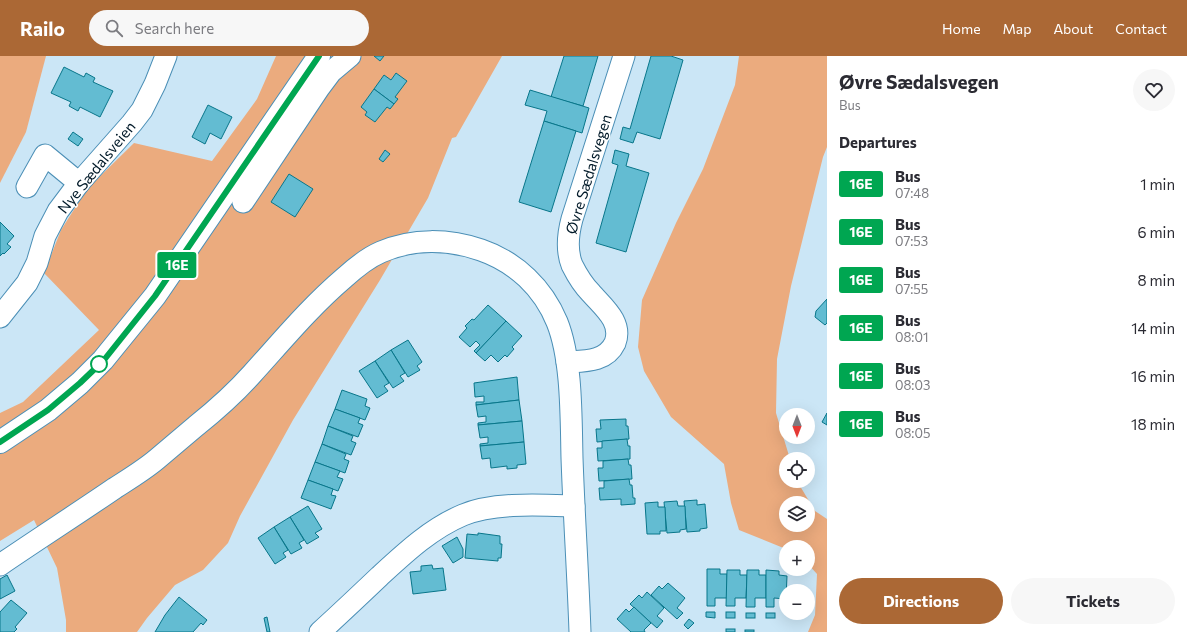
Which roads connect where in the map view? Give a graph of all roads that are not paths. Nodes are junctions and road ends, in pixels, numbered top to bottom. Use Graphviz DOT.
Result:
graph roads {
  1 [pos="166,56"];
  2 [pos="319,56"];
  3 [pos="350,56"];
  4 [pos="624,56"];
  5 [pos="79,183"];
  6 [pos="28,187"];
  7 [pos="243,202"];
  8 [pos="0,317"];
  9 [pos="567,362"];
  10 [pos="2,436"];
  11 [pos="574,506"];
  12 [pos="0,564"];
  13 [pos="320,632"];
  14 [pos="580,632"];
  1 -- 5 [label="street, Nye Sædalsveien"];
  2 -- 10 [label="main road"];
  3 -- 7 [label="street"];
  4 -- 9 [label="street, Øvre Sædalsvegen"];
  5 -- 6 [label="street"];
  5 -- 8 [label="street, Nye Sædalsveien"];
  9 -- 11 [label="street"];
  9 -- 12 [label="street"];
  11 -- 13 [label="street"];
  11 -- 14 [label="street"];
}
